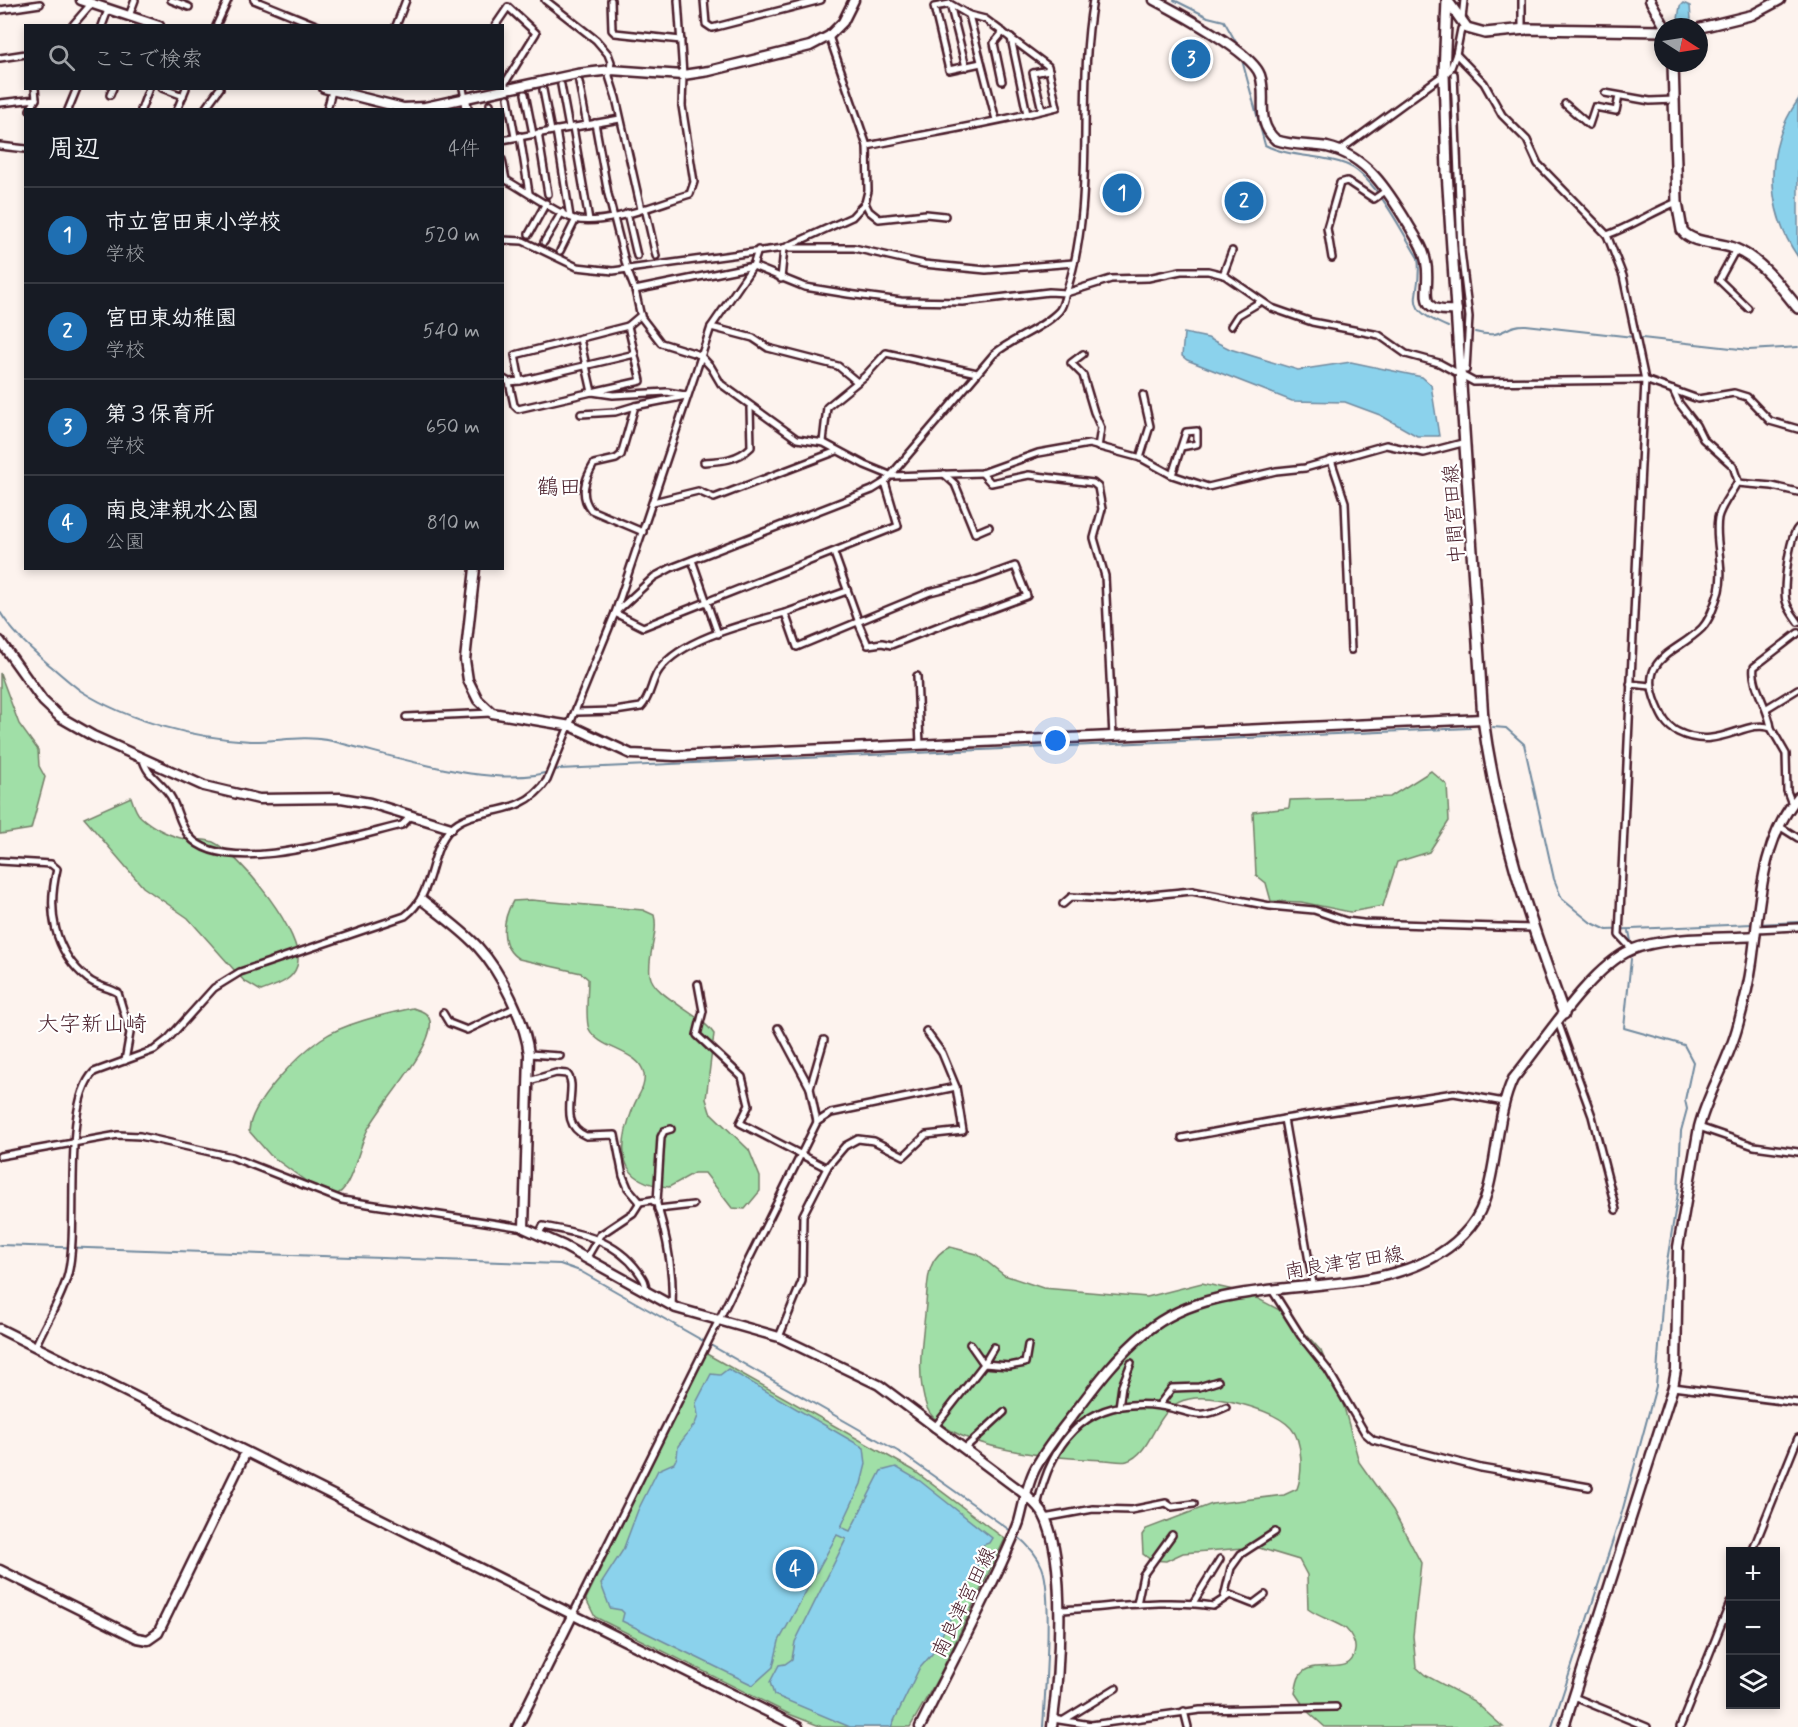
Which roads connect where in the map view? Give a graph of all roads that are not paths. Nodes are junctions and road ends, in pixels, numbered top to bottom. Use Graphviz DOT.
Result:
graph roads {
  1 [pos="81,0"];
  2 [pos="135,0"];
  3 [pos="171,0"];
  4 [pos="228,0"];
  5 [pos="254,0"];
  6 [pos="406,0"];
  7 [pos="545,0"];
  8 [pos="611,0"];
  9 [pos="678,0"];
  10 [pos="704,0"];
  11 [pos="820,0"];
  12 [pos="854,0"];
  13 [pos="1093,0"];
  14 [pos="1154,0"];
  15 [pos="1447,0"];
  16 [pos="1464,0"];
  17 [pos="1522,0"];
  18 [pos="1650,0"];
  19 [pos="1780,0"];
  20 [pos="40,4"];
  21 [pos="91,4"];
  22 [pos="950,4"];
  23 [pos="189,7"];
  24 [pos="0,10"];
  25 [pos="108,10"];
  26 [pos="969,15"];
  27 [pos="129,16"];
  28 [pos="1659,18"];
  29 [pos="74,24"];
  30 [pos="103,24"];
  31 [pos="153,24"];
  32 [pos="217,24"];
  33 [pos="313,24"];
  34 [pos="397,24"];
  35 [pos="496,24"];
  36 [pos="1461,25"];
  37 [pos="1708,26"];
  38 [pos="1522,29"];
  39 [pos="1654,29"];
  40 [pos="1003,32"];
  41 [pos="830,36"];
  42 [pos="1011,38"];
  43 [pos="681,40"];
  44 [pos="24,54"];
  45 [pos="1456,54"];
  46 [pos="0,58"];
  47 [pos="981,63"];
  48 [pos="966,67"];
  49 [pos="611,70"];
  50 [pos="1049,70"];
  51 [pos="1673,72"];
  52 [pos="1449,74"];
  53 [pos="683,75"];
  54 [pos="1002,81"];
  55 [pos="579,82"];
  56 [pos="561,86"];
  57 [pos="35,90"];
  58 [pos="76,90"];
  59 [pos="112,90"];
  60 [pos="148,90"];
  61 [pos="167,90"];
  62 [pos="185,90"];
  63 [pos="219,90"];
  64 [pos="328,90"];
  65 [pos="463,90"];
  66 [pos="543,90"];
  67 [pos="1605,93"];
  68 [pos="507,94"];
  69 [pos="525,94"];
  70 [pos="110,95"];
  71 [pos="183,96"];
  72 [pos="1619,96"];
  73 [pos="36,99"];
  74 [pos="465,99"];
  75 [pos="1675,100"];
  76 [pos="0,103"];
  77 [pos="1565,104"];
  78 [pos="31,108"];
  79 [pos="69,108"];
  80 [pos="142,108"];
  81 [pos="178,108"];
  82 [pos="205,108"];
  83 [pos="327,108"];
  84 [pos="467,108"];
  85 [pos="1042,111"];
  86 [pos="1027,114"];
  87 [pos="620,119"];
  88 [pos="996,120"];
  89 [pos="595,123"];
  90 [pos="587,125"];
  91 [pos="571,128"];
  92 [pos="553,131"];
  93 [pos="535,134"];
  94 [pos="517,137"];
  95 [pos="504,140"];
  96 [pos="0,146"];
  97 [pos="867,146"];
  98 [pos="24,149"];
  99 [pos="1339,151"];
  100 [pos="504,170"];
  101 [pos="1387,190"];
  102 [pos="529,193"];
  103 [pos="548,194"];
  104 [pos="1677,202"];
  105 [pos="546,203"];
  106 [pos="865,203"];
  107 [pos="643,208"];
  108 [pos="562,212"];
  109 [pos="627,213"];
  110 [pos="945,216"];
  111 [pos="614,217"];
  112 [pos="573,218"];
  113 [pos="589,220"];
  114 [pos="529,234"];
  115 [pos="1607,235"];
  116 [pos="504,240"];
  117 [pos="544,242"];
  118 [pos="784,248"];
  119 [pos="1736,249"];
  120 [pos="758,250"];
  121 [pos="560,251"];
  122 [pos="1232,251"];
  123 [pos="637,256"];
  124 [pos="656,256"];
  125 [pos="1332,258"];
  126 [pos="1074,262"];
  127 [pos="753,266"];
  128 [pos="627,269"];
  129 [pos="1223,275"];
  130 [pos="781,279"];
  131 [pos="635,290"];
  132 [pos="1066,293"];
  133 [pos="1260,302"];
  134 [pos="1748,308"];
  135 [pos="1798,308"];
  136 [pos="1468,309"];
  137 [pos="1457,310"];
  138 [pos="641,315"];
  139 [pos="628,326"];
  140 [pos="1231,326"];
  141 [pos="711,327"];
  142 [pos="580,339"];
  143 [pos="635,354"];
  144 [pos="1083,354"];
  145 [pos="700,355"];
  146 [pos="586,366"];
  147 [pos="977,373"];
  148 [pos="1464,374"];
  149 [pos="504,379"];
  150 [pos="1645,380"];
  151 [pos="520,381"];
  152 [pos="856,381"];
  153 [pos="509,382"];
  154 [pos="1673,390"];
  155 [pos="592,392"];
  156 [pos="1143,395"];
  157 [pos="686,396"];
  158 [pos="635,406"];
  159 [pos="750,408"];
  160 [pos="581,414"];
  161 [pos="1798,429"];
  162 [pos="823,442"];
  163 [pos="1466,442"];
  164 [pos="1098,447"];
  165 [pos="1181,447"];
  166 [pos="837,451"];
  167 [pos="1140,458"];
  168 [pos="1331,460"];
  169 [pos="704,462"];
  170 [pos="982,473"];
  171 [pos="942,474"];
  172 [pos="1172,475"];
  173 [pos="892,476"];
  174 [pos="885,482"];
  175 [pos="1737,483"];
  176 [pos="1798,492"];
  177 [pos="653,502"];
  178 [pos="989,527"];
  179 [pos="1798,528"];
  180 [pos="643,532"];
  181 [pos="834,554"];
  182 [pos="692,560"];
  183 [pos="475,570"];
  184 [pos="846,591"];
  185 [pos="707,603"];
  186 [pos="615,613"];
  187 [pos="785,613"];
  188 [pos="858,621"];
  189 [pos="1798,622"];
  190 [pos="1798,633"];
  191 [pos="718,634"];
  192 [pos="0,642"];
  193 [pos="1351,650"];
  194 [pos="917,676"];
  195 [pos="1630,684"];
  196 [pos="1651,686"];
  197 [pos="1798,689"];
  198 [pos="1767,708"];
  199 [pos="577,712"];
  200 [pos="492,713"];
  201 [pos="406,717"];
  202 [pos="1483,719"];
  203 [pos="570,726"];
  204 [pos="1771,728"];
  205 [pos="1113,736"];
  206 [pos="920,745"];
  207 [pos="143,759"];
  208 [pos="1795,800"];
  209 [pos="412,815"];
  210 [pos="1779,826"];
  211 [pos="451,828"];
  212 [pos="1798,838"];
  213 [pos="0,861"];
  214 [pos="422,900"];
  215 [pos="1063,904"];
  216 [pos="1798,927"];
  217 [pos="1532,928"];
  218 [pos="1755,933"];
  219 [pos="1632,949"];
  220 [pos="698,984"];
  221 [pos="514,1008"];
  222 [pos="442,1013"];
  223 [pos="1561,1018"];
  224 [pos="778,1028"];
  225 [pos="926,1031"];
  226 [pos="824,1040"];
  227 [pos="530,1054"];
  228 [pos="560,1056"];
  229 [pos="125,1060"];
  230 [pos="529,1081"];
  231 [pos="956,1087"];
  232 [pos="810,1088"];
  233 [pos="1504,1102"];
  234 [pos="1284,1119"];
  235 [pos="817,1122"];
  236 [pos="1699,1127"];
  237 [pos="671,1129"];
  238 [pos="1182,1138"];
  239 [pos="75,1144"];
  240 [pos="1798,1152"];
  241 [pos="801,1154"];
  242 [pos="0,1156"];
  243 [pos="827,1168"];
  244 [pos="640,1202"];
  245 [pos="693,1205"];
  246 [pos="658,1206"];
  247 [pos="1616,1210"];
  248 [pos="524,1228"];
  249 [pos="539,1234"];
  250 [pos="597,1239"];
  251 [pos="586,1259"];
  252 [pos="1313,1284"];
  253 [pos="1272,1290"];
  254 [pos="645,1292"];
  255 [pos="672,1306"];
  256 [pos="720,1318"];
  257 [pos="0,1329"];
  258 [pos="779,1337"];
  259 [pos="970,1344"];
  260 [pos="36,1345"];
  261 [pos="1028,1345"];
  262 [pos="994,1347"];
  263 [pos="1131,1363"];
  264 [pos="984,1364"];
  265 [pos="1218,1382"];
  266 [pos="1673,1388"];
  267 [pos="1798,1403"];
  268 [pos="1160,1406"];
  269 [pos="1119,1407"];
  270 [pos="1226,1407"];
  271 [pos="1004,1412"];
  272 [pos="934,1428"];
  273 [pos="1798,1438"];
  274 [pos="964,1449"];
  275 [pos="246,1452"];
  276 [pos="1589,1487"];
  277 [pos="1026,1495"];
  278 [pos="1194,1504"];
  279 [pos="1037,1507"];
  280 [pos="1044,1518"];
  281 [pos="1275,1532"];
  282 [pos="1172,1535"];
  283 [pos="1754,1547"];
  284 [pos="1220,1559"];
  285 [pos="0,1570"];
  286 [pos="1265,1595"];
  287 [pos="1224,1598"];
  288 [pos="1192,1603"];
  289 [pos="1137,1604"];
  290 [pos="1058,1610"];
  291 [pos="573,1614"];
  292 [pos="1726,1615"];
  293 [pos="1116,1688"];
  294 [pos="1574,1697"];
  295 [pos="1336,1707"];
  296 [pos="1184,1711"];
  297 [pos="1056,1722"];
  298 [pos="517,1727"];
  299 [pos="798,1727"];
  300 [pos="920,1727"];
  301 [pos="1188,1727"];
  302 [pos="1564,1727"];
  303 [pos="1647,1727"];
  304 [pos="1680,1727"];
  1 -- 21 [label="street"];
  2 -- 27 [label="street"];
  3 -- 23 [label="street"];
  4 -- 32 [label="street"];
  5 -- 33 [label="street"];
  6 -- 34 [label="street"];
  7 -- 49 [label="street"];
  8 -- 43 [label="street"];
  9 -- 43 [label="street"];
  10 -- 11 [label="street"];
  12 -- 41 [label="street"];
  13 -- 126 [label="street"];
  14 -- 99 [label="street"];
  15 -- 36 [label="main road, 中間宮田線"];
  15 -- 52 [label="main road, 中間宮田線"];
  16 -- 36 [label="street"];
  17 -- 38 [label="street"];
  18 -- 28 [label="street"];
  19 -- 37 [label="street"];
  20 -- 24 [label="street"];
  21 -- 25 [label="street"];
  21 -- 29 [label="street"];
  22 -- 26 [label="street"];
  22 -- 48 [label="street"];
  22 -- 48 [label="street"];
  25 -- 27 [label="street"];
  25 -- 30 [label="street"];
  26 -- 40 [label="street"];
  26 -- 47 [label="street"];
  27 -- 31 [label="street"];
  35 -- 68 [label="street"];
  36 -- 38 [label="main road"];
  36 -- 45 [label="street"];
  38 -- 39 [label="main road"];
  40 -- 42 [label="street"];
  40 -- 54 [label="street"];
  41 -- 53 [label="street"];
  41 -- 97 [label="street"];
  42 -- 50 [label="street"];
  42 -- 86 [label="street"];
  43 -- 53 [label="street"];
  44 -- 46 [label="street"];
  45 -- 52 [label="street"];
  45 -- 115 [label="street"];
  47 -- 48 [label="street"];
  47 -- 88 [label="street"];
  49 -- 53 [label="street"];
  49 -- 68 [label="street"];
  49 -- 87 [label="street"];
  50 -- 85 [label="street"];
  50 -- 85 [label="street"];
  51 -- 75 [label="main road"];
  52 -- 99 [label="street"];
  52 -- 136 [label="street"];
  52 -- 137 [label="main road, 中間宮田線"];
  53 -- 107 [label="street"];
  55 -- 90 [label="street"];
  56 -- 91 [label="street"];
  57 -- 73 [label="street"];
  58 -- 79 [label="street"];
  59 -- 70 [label="street"];
  60 -- 80 [label="street"];
  61 -- 71 [label="street"];
  62 -- 71 [label="street"];
  63 -- 82 [label="street"];
  64 -- 74 [label="street"];
  64 -- 83 [label="street"];
  65 -- 74 [label="street"];
  66 -- 92 [label="street"];
  67 -- 72 [label="street"];
  68 -- 74 [label="street"];
  68 -- 94 [label="street"];
  69 -- 93 [label="street"];
  71 -- 81 [label="street"];
  72 -- 75 [label="street"];
  72 -- 77 [label="street"];
  73 -- 76 [label="street"];
  73 -- 78 [label="street"];
  74 -- 84 [label="street"];
  75 -- 104 [label="main road"];
  85 -- 86 [label="street"];
  86 -- 88 [label="street"];
  87 -- 89 [label="street"];
  87 -- 107 [label="street"];
  88 -- 97 [label="street"];
  89 -- 90 [label="street"];
  89 -- 111 [label="street"];
  90 -- 91 [label="street"];
  91 -- 92 [label="street"];
  91 -- 113 [label="street"];
  92 -- 93 [label="street"];
  92 -- 112 [label="street"];
  93 -- 94 [label="street"];
  93 -- 103 [label="street"];
  94 -- 95 [label="street"];
  94 -- 102 [label="street"];
  96 -- 98 [label="street"];
  97 -- 106 [label="street"];
  99 -- 101 [label="street"];
  100 -- 102 [label="street"];
  101 -- 125 [label="street"];
  101 -- 137 [label="street"];
  102 -- 105 [label="street"];
  104 -- 115 [label="street"];
  104 -- 119 [label="main road"];
  105 -- 108 [label="street"];
  105 -- 114 [label="street"];
  106 -- 110 [label="street"];
  106 -- 118 [label="street"];
  107 -- 109 [label="street"];
  107 -- 124 [label="street"];
  108 -- 112 [label="street"];
  108 -- 117 [label="street"];
  109 -- 111 [label="street"];
  109 -- 123 [label="street"];
  111 -- 113 [label="street"];
  111 -- 128 [label="street"];
  112 -- 113 [label="street"];
  112 -- 121 [label="street"];
  115 -- 150 [label="street"];
  116 -- 128 [label="street"];
  118 -- 120 [label="street"];
  118 -- 126 [label="street"];
  118 -- 130 [label="street"];
  119 -- 134 [label="street"];
  119 -- 135 [label="main road"];
  120 -- 127 [label="street"];
  120 -- 128 [label="street"];
  122 -- 129 [label="street"];
  126 -- 132 [label="street"];
  127 -- 130 [label="street"];
  127 -- 131 [label="street"];
  127 -- 141 [label="street"];
  128 -- 131 [label="street"];
  129 -- 132 [label="street"];
  129 -- 133 [label="street"];
  130 -- 132 [label="street"];
  131 -- 138 [label="street"];
  132 -- 147 [label="street"];
  133 -- 140 [label="street"];
  133 -- 148 [label="street"];
  136 -- 137 [label="street"];
  136 -- 148 [label="street"];
  137 -- 148 [label="main road, 中間宮田線"];
  138 -- 139 [label="street"];
  138 -- 145 [label="street"];
  139 -- 142 [label="street"];
  139 -- 143 [label="street"];
  141 -- 145 [label="street"];
  141 -- 152 [label="street"];
  142 -- 146 [label="street"];
  142 -- 151 [label="street"];
  143 -- 146 [label="street"];
  143 -- 155 [label="street"];
  144 -- 164 [label="street"];
  145 -- 157 [label="street"];
  145 -- 159 [label="street"];
  146 -- 151 [label="street"];
  146 -- 155 [label="street"];
  147 -- 152 [label="street"];
  147 -- 173 [label="street"];
  148 -- 150 [label="street"];
  148 -- 163 [label="main road, 中間宮田線"];
  149 -- 153 [label="street"];
  150 -- 154 [label="street"];
  150 -- 195 [label="street"];
  151 -- 153 [label="street"];
  152 -- 162 [label="street"];
  153 -- 155 [label="street"];
  154 -- 161 [label="street"];
  154 -- 175 [label="street"];
  155 -- 157 [label="street"];
  156 -- 167 [label="street"];
  157 -- 158 [label="street"];
  157 -- 177 [label="street"];
  158 -- 160 [label="street"];
  158 -- 180 [label="street"];
  159 -- 162 [label="street"];
  159 -- 169 [label="street"];
  162 -- 166 [label="street"];
  163 -- 168 [label="street"];
  163 -- 202 [label="main road, 中間宮田線"];
  164 -- 167 [label="street"];
  164 -- 170 [label="street"];
  165 -- 172 [label="street"];
  166 -- 173 [label="street"];
  166 -- 177 [label="street"];
  167 -- 172 [label="street"];
  168 -- 172 [label="street"];
  168 -- 193 [label="street"];
  170 -- 171 [label="street"];
  170 -- 205 [label="street"];
  171 -- 173 [label="street"];
  171 -- 178 [label="street"];
  173 -- 174 [label="street"];
  174 -- 181 [label="street"];
  174 -- 182 [label="street"];
  175 -- 176 [label="street"];
  175 -- 196 [label="street"];
  177 -- 180 [label="street"];
  179 -- 189 [label="street"];
  180 -- 186 [label="street"];
  181 -- 184 [label="street"];
  181 -- 185 [label="street"];
  182 -- 185 [label="street"];
  182 -- 186 [label="street"];
  183 -- 200 [label="street"];
  184 -- 187 [label="street"];
  184 -- 188 [label="street"];
  185 -- 186 [label="street"];
  185 -- 191 [label="street"];
  186 -- 199 [label="street"];
  187 -- 188 [label="street"];
  187 -- 191 [label="street"];
  188 -- 188 [label="street"];
  190 -- 198 [label="street"];
  191 -- 199 [label="street"];
  192 -- 207 [label="street"];
  194 -- 206 [label="street"];
  195 -- 196 [label="street"];
  195 -- 219 [label="street"];
  196 -- 204 [label="street"];
  197 -- 198 [label="street"];
  198 -- 204 [label="street"];
  199 -- 203 [label="street"];
  200 -- 201 [label="street"];
  200 -- 203 [label="street"];
  202 -- 205 [label="street"];
  202 -- 217 [label="main road, 中間宮田線"];
  203 -- 206 [label="street"];
  203 -- 211 [label="street"];
  204 -- 208 [label="street"];
  205 -- 206 [label="street"];
  207 -- 209 [label="street"];
  207 -- 209 [label="street"];
  208 -- 210 [label="street"];
  209 -- 211 [label="street"];
  210 -- 212 [label="street"];
  210 -- 218 [label="street"];
  211 -- 214 [label="street"];
  213 -- 229 [label="street"];
  214 -- 221 [label="street"];
  214 -- 229 [label="street"];
  215 -- 217 [label="street"];
  216 -- 218 [label="street"];
  217 -- 223 [label="main road, 中間宮田線"];
  218 -- 219 [label="street, 南良津宮田線"];
  218 -- 236 [label="street"];
  219 -- 223 [label="street, 南良津宮田線"];
  220 -- 241 [label="street"];
  221 -- 222 [label="street"];
  221 -- 227 [label="street"];
  223 -- 233 [label="street, 南良津宮田線"];
  223 -- 247 [label="street"];
  224 -- 232 [label="street"];
  225 -- 231 [label="street"];
  226 -- 232 [label="street"];
  227 -- 228 [label="street"];
  227 -- 230 [label="street"];
  229 -- 239 [label="street"];
  230 -- 244 [label="street"];
  230 -- 248 [label="street"];
  231 -- 235 [label="street"];
  231 -- 243 [label="street"];
  232 -- 235 [label="street"];
  233 -- 234 [label="street"];
  233 -- 252 [label="street, 南良津宮田線"];
  234 -- 238 [label="street"];
  234 -- 252 [label="street"];
  235 -- 241 [label="street"];
  236 -- 240 [label="street"];
  236 -- 266 [label="street"];
  237 -- 246 [label="street"];
  239 -- 242 [label="street"];
  239 -- 248 [label="street"];
  239 -- 260 [label="street"];
  241 -- 243 [label="street"];
  241 -- 256 [label="street"];
  243 -- 258 [label="street"];
  244 -- 246 [label="street"];
  244 -- 250 [label="street"];
  245 -- 246 [label="street"];
  246 -- 255 [label="street"];
  248 -- 249 [label="street"];
  249 -- 250 [label="street"];
  249 -- 251 [label="street"];
  250 -- 251 [label="street"];
  250 -- 254 [label="street"];
  251 -- 254 [label="street"];
  252 -- 253 [label="street, 南良津宮田線"];
  253 -- 276 [label="street"];
  253 -- 277 [label="street, 南良津宮田線"];
  254 -- 255 [label="street"];
  255 -- 256 [label="street"];
  256 -- 258 [label="street"];
  256 -- 291 [label="street"];
  257 -- 260 [label="street"];
  258 -- 272 [label="street"];
  259 -- 264 [label="street"];
  260 -- 275 [label="street"];
  261 -- 264 [label="street"];
  262 -- 264 [label="street"];
  263 -- 269 [label="street"];
  264 -- 272 [label="street"];
  265 -- 268 [label="street"];
  266 -- 267 [label="street"];
  266 -- 294 [label="street"];
  268 -- 269 [label="street"];
  268 -- 270 [label="street"];
  269 -- 279 [label="street"];
  271 -- 274 [label="street"];
  272 -- 274 [label="street"];
  273 -- 283 [label="street"];
  274 -- 277 [label="street"];
  275 -- 285 [label="street"];
  275 -- 291 [label="street"];
  277 -- 279 [label="street"];
  277 -- 300 [label="street, 南良津宮田線"];
  278 -- 280 [label="street"];
  279 -- 280 [label="street"];
  280 -- 290 [label="street"];
  281 -- 287 [label="street"];
  282 -- 289 [label="street"];
  284 -- 288 [label="street"];
  286 -- 287 [label="street"];
  287 -- 288 [label="street"];
  288 -- 289 [label="street"];
  289 -- 290 [label="street"];
  290 -- 297 [label="street"];
  291 -- 298 [label="street"];
  291 -- 299 [label="street"];
  292 -- 304 [label="street"];
  293 -- 297 [label="street"];
  294 -- 302 [label="street"];
  294 -- 303 [label="street"];
  295 -- 296 [label="street"];
  296 -- 297 [label="street"];
  296 -- 301 [label="street"];
}
